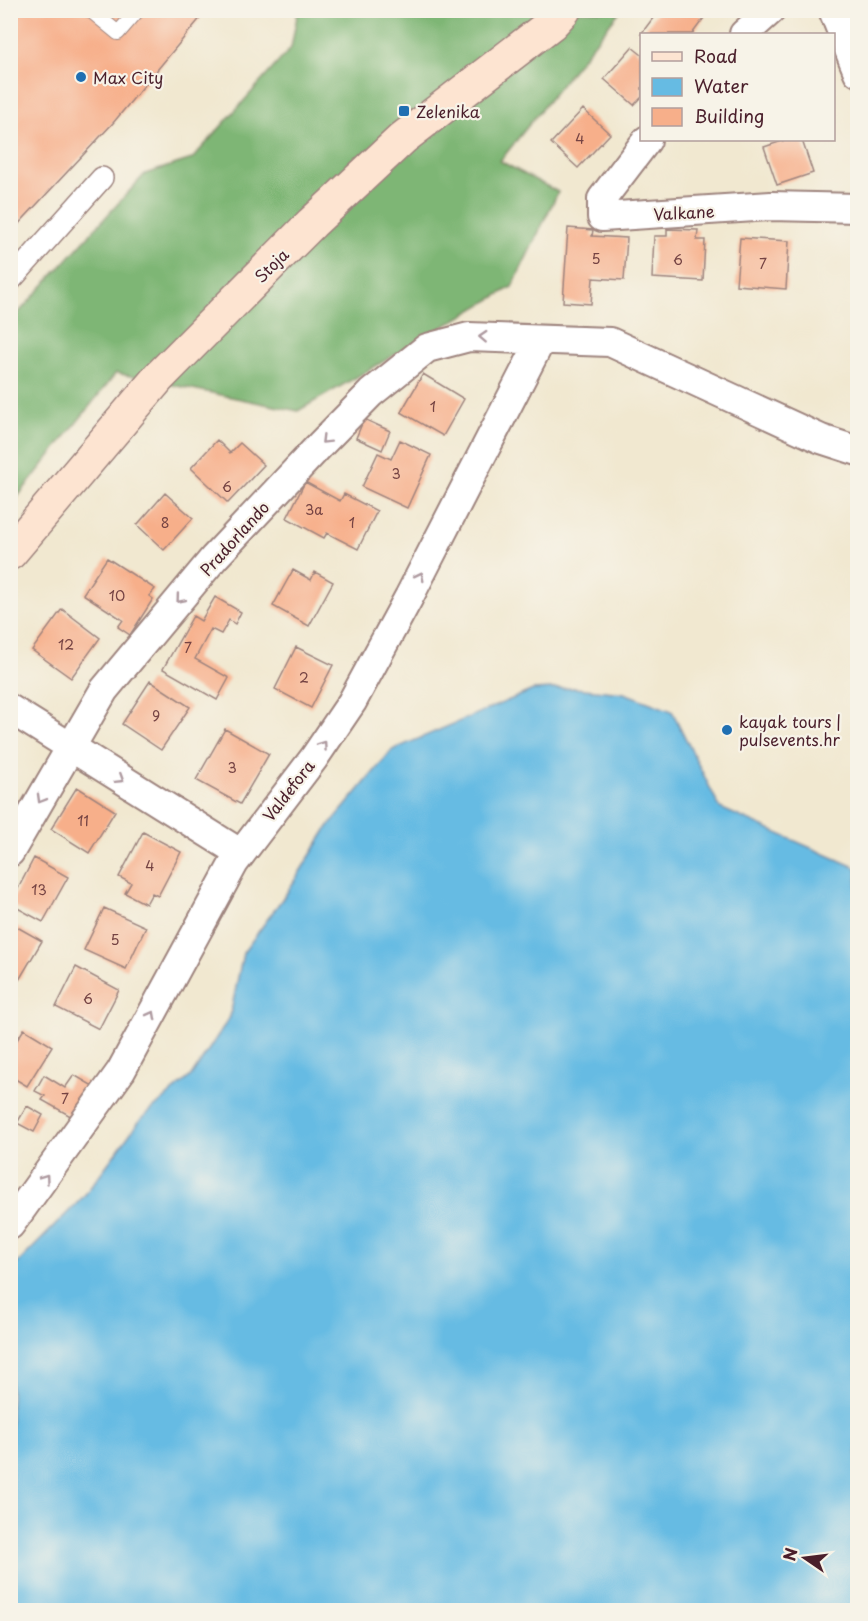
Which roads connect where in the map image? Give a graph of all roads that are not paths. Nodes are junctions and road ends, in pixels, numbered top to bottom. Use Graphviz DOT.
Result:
graph roads {
  1 [pos="90,10"];
  2 [pos="138,10"];
  3 [pos="564,10"];
  4 [pos="771,10"];
  5 [pos="834,10"];
  6 [pos="745,33"];
  7 [pos="858,72"];
  8 [pos="646,141"];
  9 [pos="102,178"];
  10 [pos="858,207"];
  11 [pos="10,281"];
  12 [pos="542,340"];
  13 [pos="858,451"];
  14 [pos="10,553"];
  15 [pos="10,709"];
  16 [pos="71,748"];
  17 [pos="10,852"];
  18 [pos="240,853"];
  19 [pos="10,1225"];
  1 -- 2 [label="lane"];
  3 -- 14 [label="main road, Stoja"];
  4 -- 6 [label="street"];
  5 -- 7 [label="street"];
  8 -- 10 [label="street, Valkane"];
  9 -- 11 [label="street"];
  12 -- 13 [label="street"];
  12 -- 16 [label="street, Pradorlando, one-way"];
  18 -- 12 [label="street, Valdefora, one-way"];
  15 -- 16 [label="street"];
  16 -- 17 [label="street, Pradorlando, one-way"];
  16 -- 18 [label="street, one-way"];
  19 -- 18 [label="street, Valdefora, one-way"];
}
